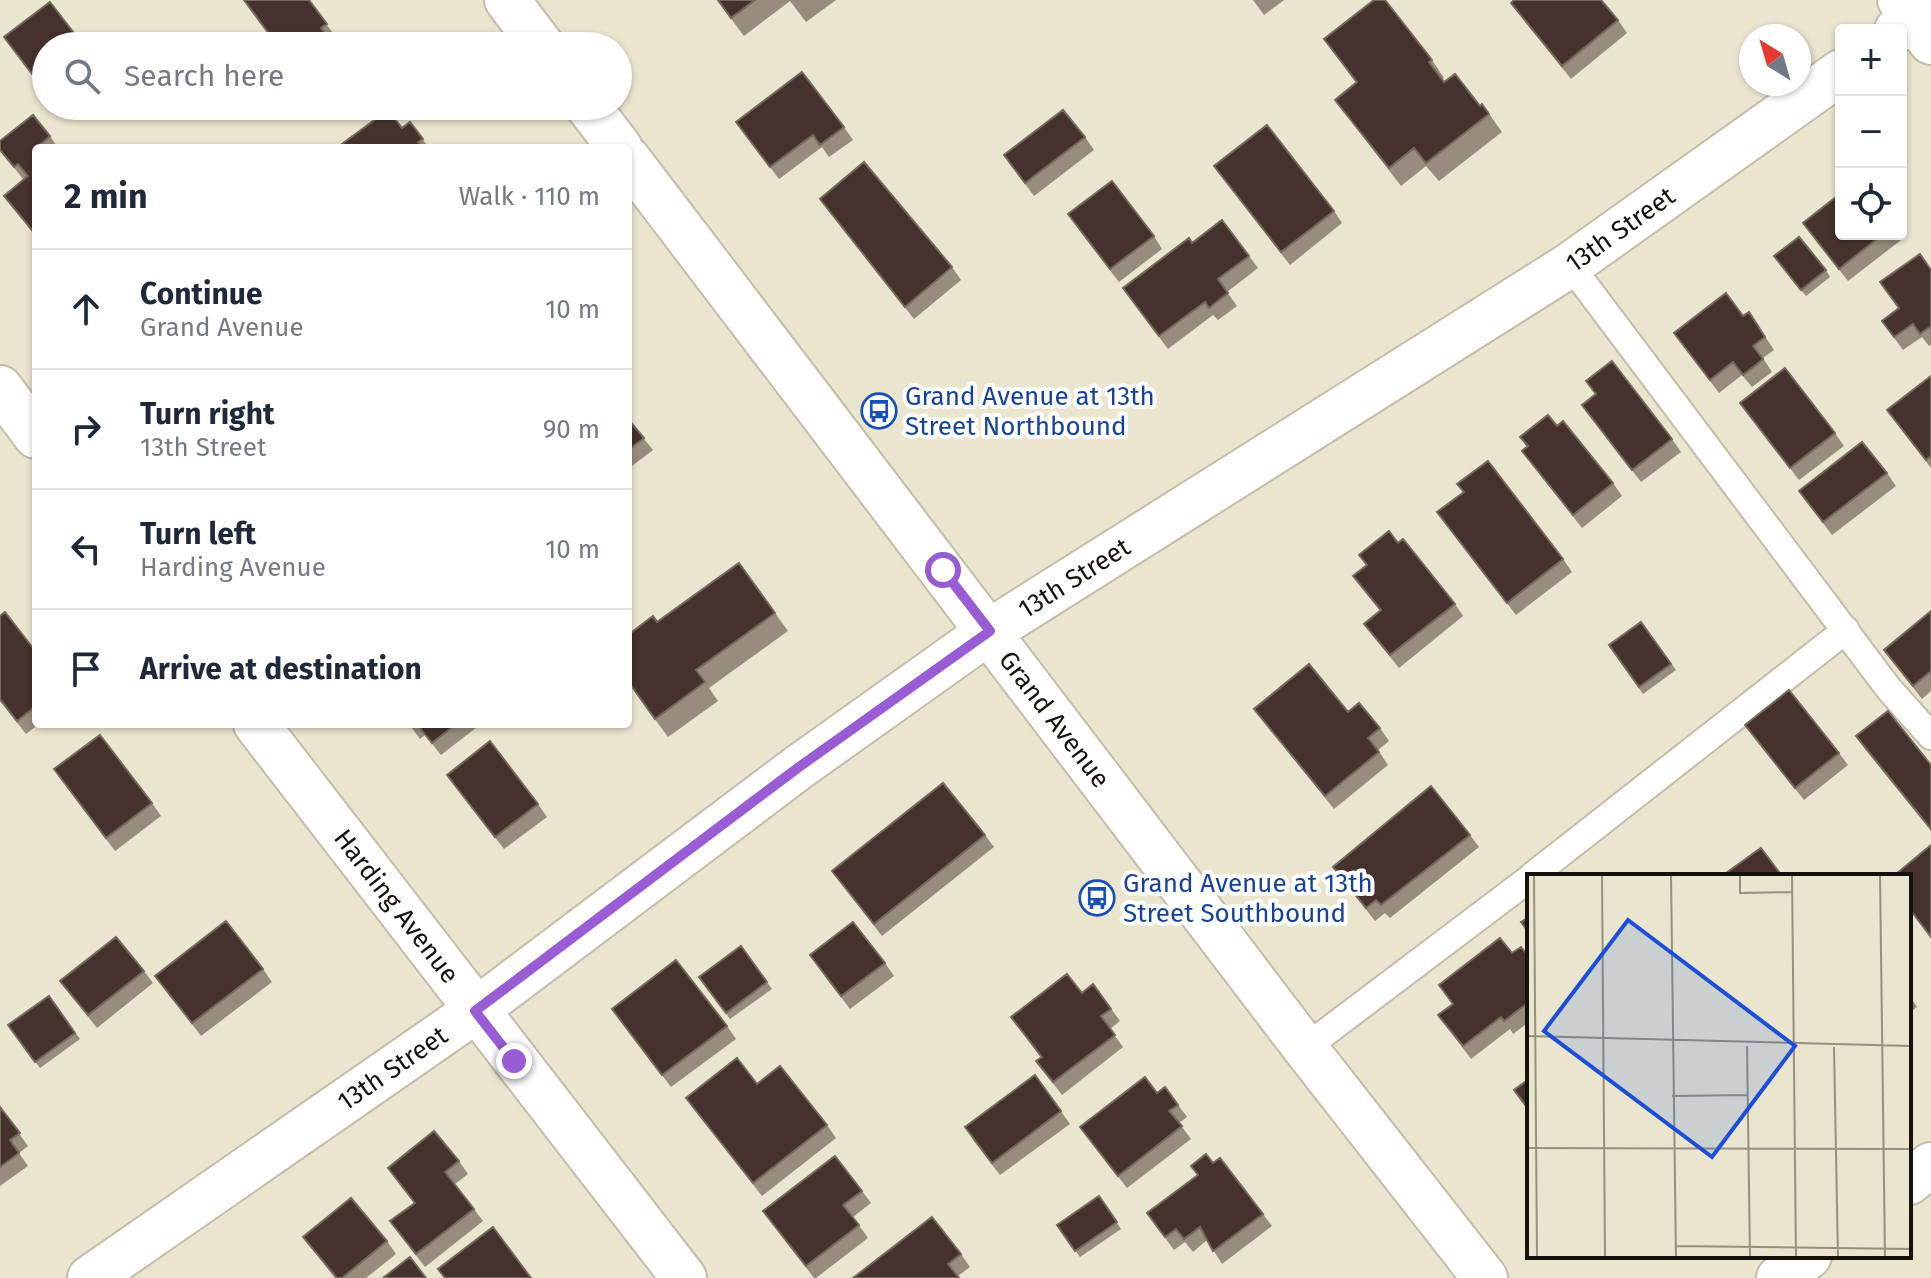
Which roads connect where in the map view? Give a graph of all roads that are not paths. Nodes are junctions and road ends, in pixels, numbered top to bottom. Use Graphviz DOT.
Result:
graph roads {
  1 [pos="507,0"];
  2 [pos="531,32"];
  3 [pos="1835,76"];
  4 [pos="599,120"];
  5 [pos="617,144"];
  6 [pos="632,164"];
  7 [pos="1570,265"];
  8 [pos="0,388"];
  9 [pos="32,431"];
  10 [pos="1846,630"];
  11 [pos="990,631"];
  12 [pos="259,728"];
  13 [pos="1931,736"];
  14 [pos="1535,874"];
  15 [pos="1527,880"];
  16 [pos="475,1011"];
  17 [pos="1305,1048"];
  18 [pos="1931,1165"];
  19 [pos="1911,1180"];
  20 [pos="1806,1258"];
  21 [pos="90,1278"];
  22 [pos="684,1278"];
  23 [pos="1485,1278"];
  24 [pos="1779,1278"];
  1 -- 2 [label="main road"];
  3 -- 7 [label="main road, 13th Street"];
  4 -- 5 [label="main road"];
  6 -- 11 [label="main road, Grand Avenue"];
  7 -- 10 [label="lane"];
  7 -- 11 [label="main road, 13th Street"];
  8 -- 9 [label="main road"];
  10 -- 13 [label="lane"];
  10 -- 14 [label="lane"];
  11 -- 16 [label="main road, 13th Street"];
  11 -- 17 [label="main road, Grand Avenue"];
  12 -- 16 [label="main road, Harding Avenue"];
  15 -- 17 [label="lane"];
  16 -- 21 [label="main road, 13th Street"];
  16 -- 22 [label="main road, Harding Avenue"];
  17 -- 23 [label="main road, Grand Avenue"];
  18 -- 19 [label="main road"];
  20 -- 24 [label="main road"];
}
